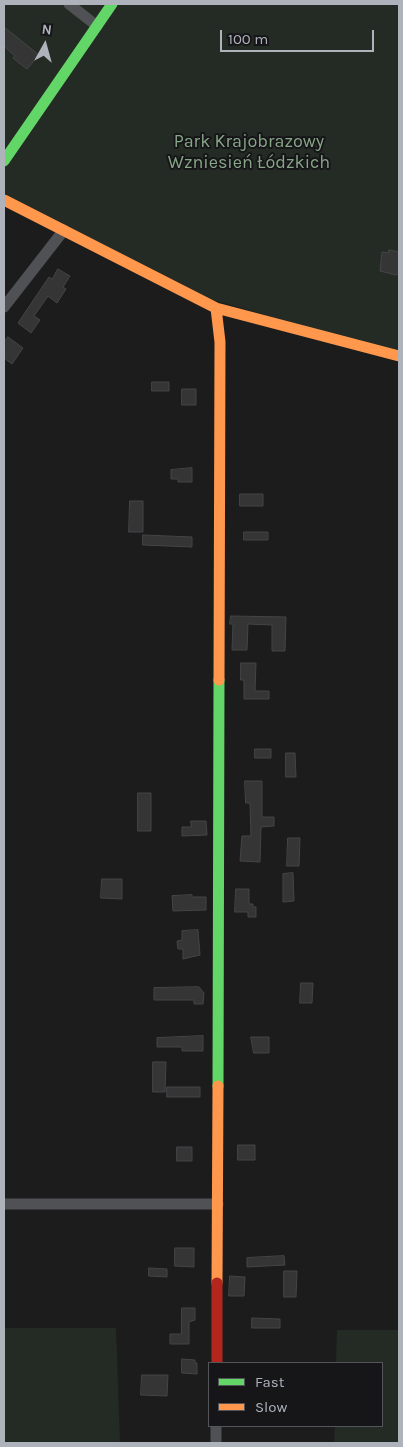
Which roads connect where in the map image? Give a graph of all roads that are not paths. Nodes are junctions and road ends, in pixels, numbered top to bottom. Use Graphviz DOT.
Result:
graph roads {
  1 [pos="69,4"];
  2 [pos="112,4"];
  3 [pos="96,26"];
  4 [pos="4,161"];
  5 [pos="4,200"];
  6 [pos="64,230"];
  7 [pos="4,307"];
  8 [pos="216,308"];
  9 [pos="399,356"];
  10 [pos="4,1204"];
  11 [pos="218,1204"];
  12 [pos="216,1362"];
  13 [pos="216,1427"];
  14 [pos="216,1443"];
  1 -- 3 [label="street"];
  2 -- 3 [label="street"];
  3 -- 4 [label="street"];
  5 -- 6 [label="street"];
  6 -- 7 [label="street"];
  6 -- 8 [label="street"];
  8 -- 9 [label="street"];
  8 -- 11 [label="street"];
  10 -- 11 [label="street"];
  11 -- 12 [label="street"];
  13 -- 14 [label="street"];
}
